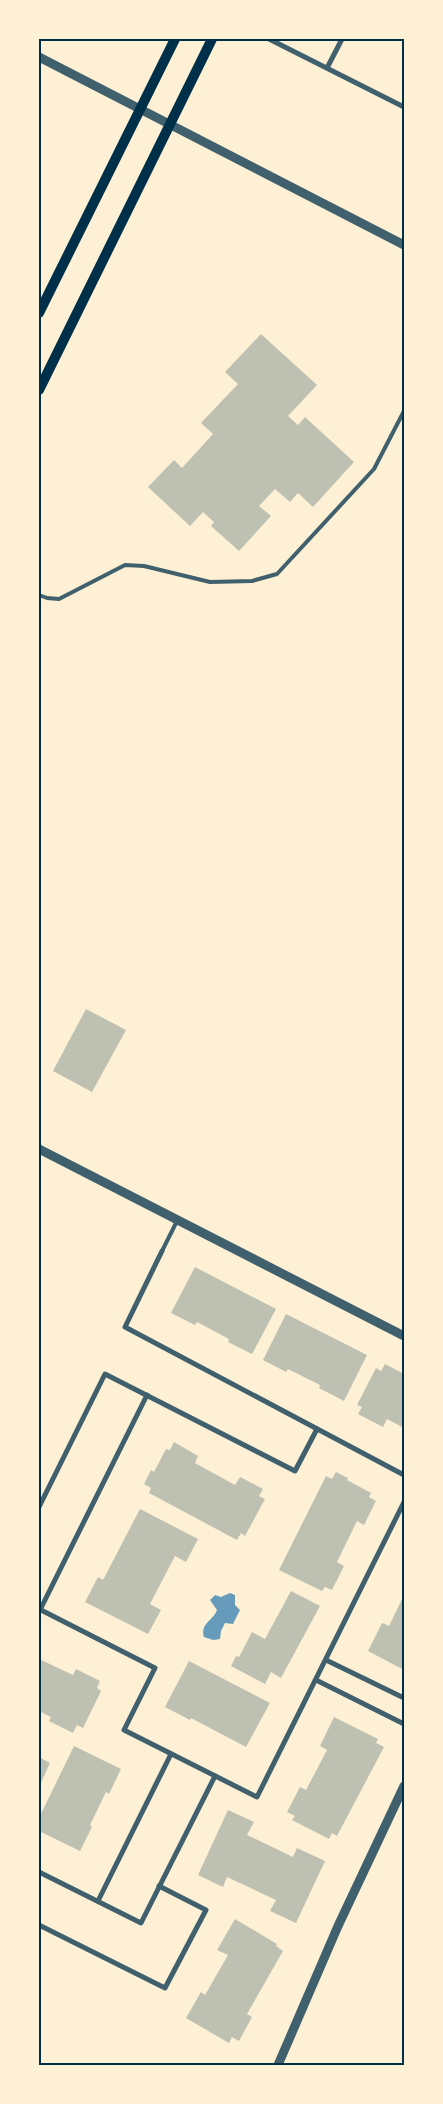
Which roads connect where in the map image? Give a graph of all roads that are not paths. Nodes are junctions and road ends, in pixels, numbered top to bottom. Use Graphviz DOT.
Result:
graph roads {
  1 [pos="175,39"];
  2 [pos="212,39"];
  3 [pos="269,39"];
  4 [pos="342,39"];
  5 [pos="39,57"];
  6 [pos="327,68"];
  7 [pos="404,107"];
  8 [pos="140,109"];
  9 [pos="169,125"];
  10 [pos="404,245"];
  11 [pos="39,313"];
  12 [pos="39,390"];
  13 [pos="404,411"];
  14 [pos="39,595"];
  15 [pos="39,1149"];
  16 [pos="177,1221"];
  17 [pos="162,1251"];
  18 [pos="404,1336"];
  19 [pos="147,1395"];
  20 [pos="317,1428"];
  21 [pos="404,1475"];
  22 [pos="404,1502"];
  23 [pos="39,1507"];
  24 [pos="40,1610"];
  25 [pos="326,1660"];
  26 [pos="316,1680"];
  27 [pos="404,1698"];
  28 [pos="404,1724"];
  29 [pos="172,1754"];
  30 [pos="215,1776"];
  31 [pos="404,1786"];
  32 [pos="39,1872"];
  33 [pos="159,1886"];
  34 [pos="98,1901"];
  35 [pos="39,1925"];
  36 [pos="278,2065"];
  1 -- 8 [label="main road"];
  2 -- 9 [label="main road"];
  3 -- 6 [label="street"];
  4 -- 6 [label="street"];
  5 -- 8 [label="street"];
  6 -- 7 [label="street"];
  8 -- 9 [label="street"];
  8 -- 11 [label="main road"];
  9 -- 10 [label="street"];
  9 -- 12 [label="main road"];
  13 -- 14 [label="lane"];
  15 -- 16 [label="street"];
  16 -- 17 [label="lane"];
  16 -- 18 [label="street"];
  17 -- 20 [label="street"];
  19 -- 20 [label="street"];
  19 -- 23 [label="street"];
  19 -- 24 [label="street"];
  20 -- 21 [label="street"];
  22 -- 25 [label="street"];
  24 -- 29 [label="street"];
  25 -- 26 [label="street"];
  25 -- 27 [label="street"];
  26 -- 28 [label="street"];
  26 -- 30 [label="street"];
  29 -- 30 [label="street"];
  29 -- 34 [label="street"];
  30 -- 33 [label="street"];
  31 -- 36 [label="street"];
  32 -- 34 [label="street"];
  33 -- 34 [label="street"];
  33 -- 35 [label="street"];
}
